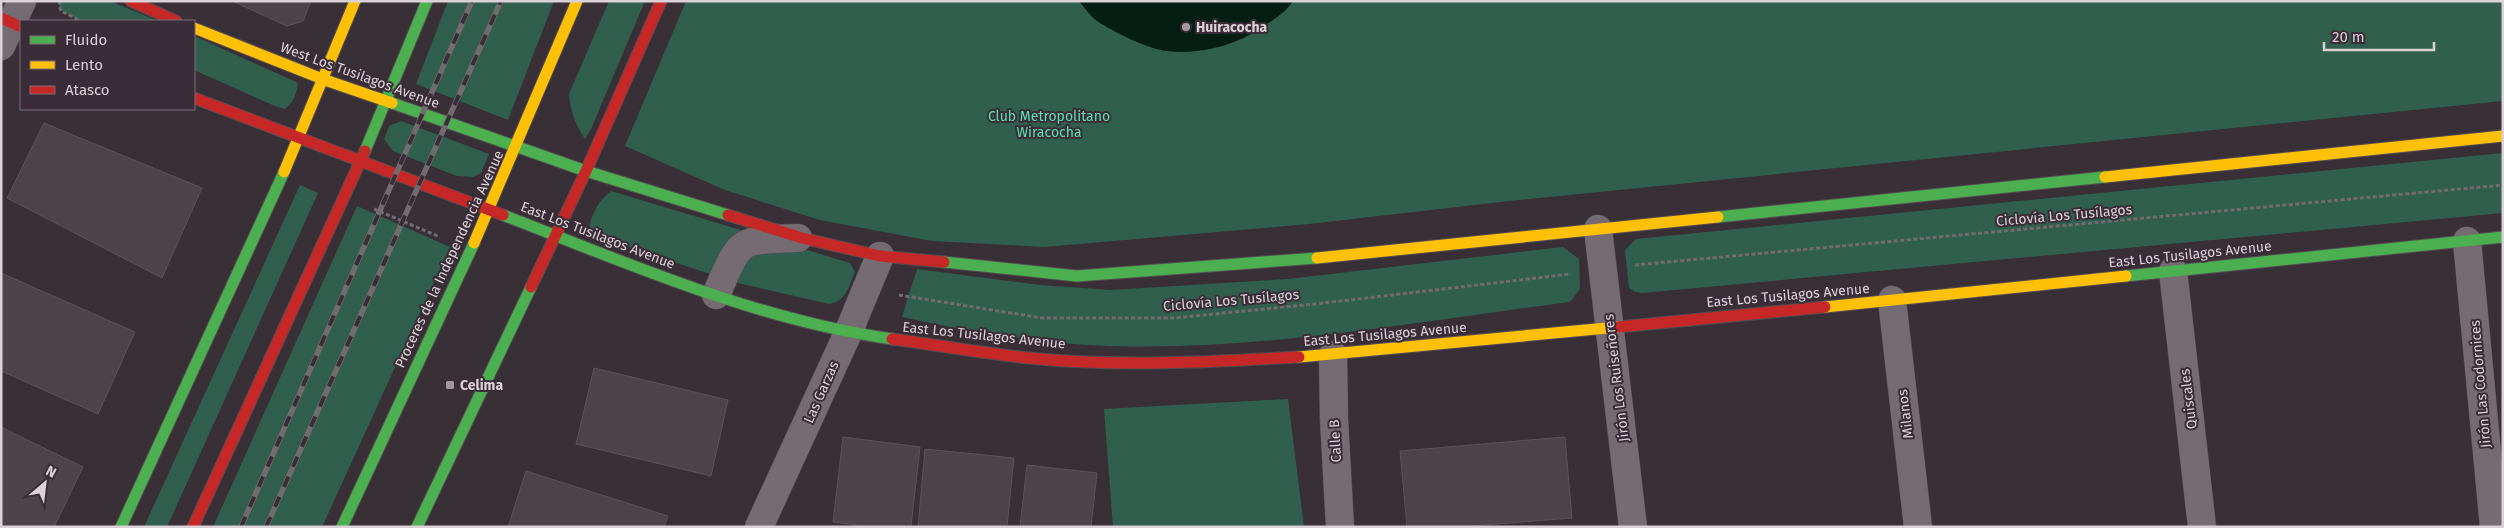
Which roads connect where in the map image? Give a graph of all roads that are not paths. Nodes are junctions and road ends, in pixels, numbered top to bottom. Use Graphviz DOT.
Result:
graph roads {
  1 [pos="130,1"];
  2 [pos="355,1"];
  3 [pos="427,1"];
  4 [pos="577,1"];
  5 [pos="661,1"];
  6 [pos="174,20"];
  7 [pos="195,28"];
  8 [pos="325,80"];
  9 [pos="195,98"];
  10 [pos="385,102"];
  11 [pos="2503,136"];
  12 [pos="300,137"];
  13 [pos="516,148"];
  14 [pos="360,160"];
  15 [pos="586,171"];
  16 [pos="490,209"];
  17 [pos="1598,229"];
  18 [pos="556,235"];
  19 [pos="2503,237"];
  20 [pos="802,238"];
  21 [pos="2466,241"];
  22 [pos="880,256"];
  23 [pos="2173,271"];
  24 [pos="716,295"];
  25 [pos="1892,300"];
  26 [pos="1611,327"];
  27 [pos="848,334"];
  28 [pos="1333,355"];
  29 [pos="122,527"];
  30 [pos="193,527"];
  31 [pos="342,527"];
  32 [pos="417,527"];
  33 [pos="759,527"];
  34 [pos="1340,527"];
  35 [pos="1633,527"];
  36 [pos="1918,527"];
  37 [pos="2202,527"];
  38 [pos="2494,527"];
  1 -- 6 [label="main road"];
  2 -- 8 [label="main road"];
  3 -- 10 [label="main road"];
  4 -- 13 [label="main road, Proceres de la Independencia Avenue"];
  5 -- 15 [label="main road"];
  7 -- 8 [label="main road, West Los Tusilagos Avenue"];
  8 -- 10 [label="main road, West Los Tusilagos Avenue"];
  8 -- 12 [label="main road"];
  9 -- 12 [label="main road"];
  10 -- 13 [label="main road, West Los Tusilagos Avenue"];
  10 -- 14 [label="main road"];
  11 -- 17 [label="main road"];
  12 -- 14 [label="main road, East Los Tusilagos Avenue"];
  12 -- 29 [label="main road"];
  13 -- 15 [label="main road"];
  13 -- 16 [label="main road, Proceres de la Independencia Avenue"];
  14 -- 16 [label="main road, East Los Tusilagos Avenue"];
  14 -- 30 [label="main road"];
  15 -- 18 [label="main road"];
  15 -- 20 [label="main road"];
  16 -- 18 [label="main road, East Los Tusilagos Avenue"];
  16 -- 31 [label="main road, Proceres de la Independencia Avenue"];
  17 -- 22 [label="main road"];
  17 -- 26 [label="street, Jirón Los Ruiseñores"];
  18 -- 24 [label="main road, East Los Tusilagos Avenue"];
  18 -- 32 [label="main road"];
  19 -- 21 [label="main road, East Los Tusilagos Avenue"];
  20 -- 22 [label="main road"];
  20 -- 24 [label="street"];
  21 -- 23 [label="main road, East Los Tusilagos Avenue"];
  21 -- 38 [label="street, Jirón Las Codornices"];
  22 -- 27 [label="street, Las Garzas"];
  23 -- 25 [label="main road, East Los Tusilagos Avenue"];
  23 -- 37 [label="street, Quiscales"];
  24 -- 27 [label="main road, East Los Tusilagos Avenue"];
  25 -- 26 [label="main road, East Los Tusilagos Avenue"];
  25 -- 36 [label="street, Milanos"];
  26 -- 28 [label="main road, East Los Tusilagos Avenue"];
  26 -- 35 [label="street, Jirón Los Ruiseñores"];
  27 -- 28 [label="main road, East Los Tusilagos Avenue"];
  27 -- 33 [label="street, Las Garzas"];
  28 -- 34 [label="street, Calle B"];
}
